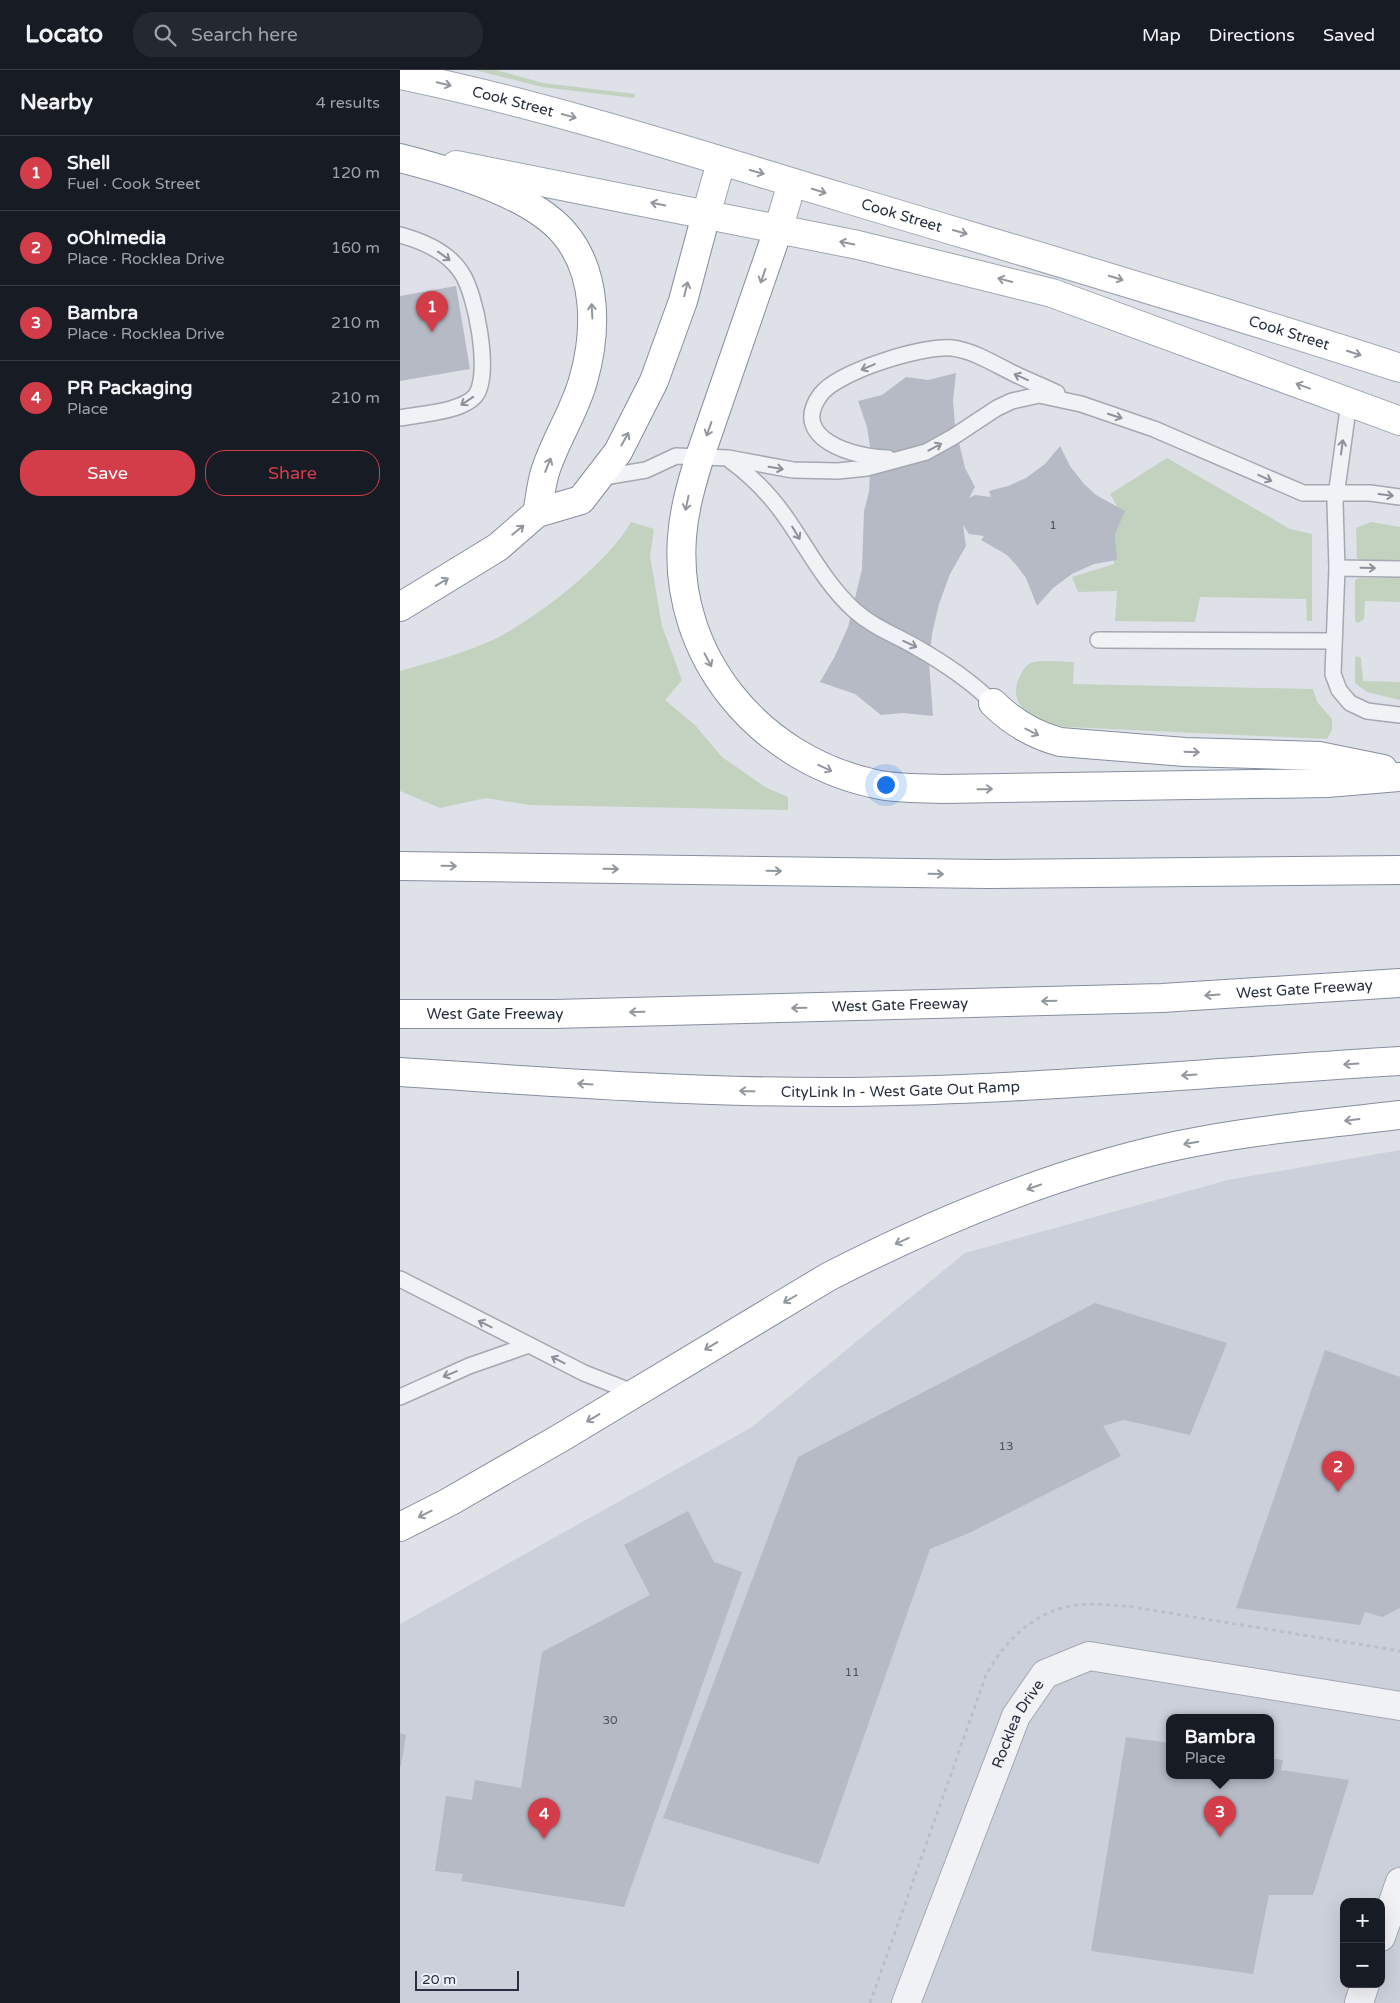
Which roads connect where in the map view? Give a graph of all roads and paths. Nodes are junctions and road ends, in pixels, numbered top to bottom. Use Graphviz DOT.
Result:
graph roads {
  1 [pos="400,75"];
  2 [pos="400,156"];
  3 [pos="721,162"];
  4 [pos="792,183"];
  5 [pos="706,215"];
  6 [pos="778,230"];
  7 [pos="400,235"];
  8 [pos="1400,368"];
  9 [pos="1348,402"];
  10 [pos="1081,404"];
  11 [pos="400,418"];
  12 [pos="1400,421"];
  13 [pos="700,456"];
  14 [pos="728,458"];
  15 [pos="908,458"];
  16 [pos="597,478"];
  17 [pos="1336,492"];
  18 [pos="1400,497"];
  19 [pos="537,513"];
  20 [pos="1337,568"];
  21 [pos="1400,569"];
  22 [pos="400,607"];
  23 [pos="1098,640"];
  24 [pos="1334,641"];
  25 [pos="993,703"];
  26 [pos="1400,715"];
  27 [pos="1400,772"];
  28 [pos="1400,777"];
  29 [pos="400,866"];
  30 [pos="1400,870"];
  31 [pos="1400,984"];
  32 [pos="400,1014"];
  33 [pos="1400,1061"];
  34 [pos="400,1072"];
  35 [pos="1400,1114"];
  36 [pos="400,1280"];
  37 [pos="529,1345"];
  38 [pos="635,1392"];
  39 [pos="400,1397"];
  40 [pos="400,1527"];
  41 [pos="1400,1651"];
  42 [pos="1400,1706"];
  43 [pos="1400,1882"];
  44 [pos="1385,1925"];
  45 [pos="1364,1988"];
  46 [pos="870,2003"];
  47 [pos="906,2003"];
  48 [pos="1359,2003"];
  1 -- 3 [label="main road, Cook Street, one-way"];
  5 -- 2 [label="main road, one-way"];
  19 -- 2 [label="main road, one-way"];
  3 -- 4 [label="main road, Cook Street, one-way"];
  3 -- 5 [label="main road"];
  4 -- 6 [label="main road"];
  4 -- 8 [label="main road, Cook Street, one-way"];
  5 -- 6 [label="main road"];
  16 -- 5 [label="main road, one-way"];
  9 -- 6 [label="main road, one-way"];
  6 -- 13 [label="main road, one-way"];
  7 -- 11 [label="lane, one-way"];
  9 -- 12 [label="main road"];
  17 -- 9 [label="lane, one-way"];
  15 -- 10 [label="lane, one-way"];
  10 -- 15 [label="lane, one-way"];
  10 -- 17 [label="lane, one-way"];
  13 -- 14 [label="lane"];
  13 -- 16 [label="lane"];
  13 -- 28 [label="main road, one-way"];
  14 -- 15 [label="lane, one-way"];
  14 -- 25 [label="lane, one-way"];
  16 -- 19 [label="main road"];
  17 -- 18 [label="lane, one-way"];
  17 -- 20 [label="lane"];
  22 -- 19 [label="main road, one-way"];
  20 -- 21 [label="lane, one-way"];
  20 -- 24 [label="lane"];
  23 -- 24 [label="lane"];
  24 -- 26 [label="lane"];
  25 -- 27 [label="main road, one-way"];
  29 -- 30 [label="main road, one-way"];
  31 -- 32 [label="main road, West Gate Freeway, one-way"];
  33 -- 34 [label="main road, CityLink In - West Gate Out Ramp, one-way"];
  35 -- 38 [label="main road, one-way"];
  37 -- 36 [label="lane, one-way"];
  38 -- 37 [label="lane, one-way"];
  37 -- 39 [label="lane, one-way"];
  38 -- 40 [label="main road, one-way"];
  41 -- 46 [label="path"];
  42 -- 47 [label="street, Rocklea Drive"];
  43 -- 44 [label="street"];
  45 -- 48 [label="street"];
}
